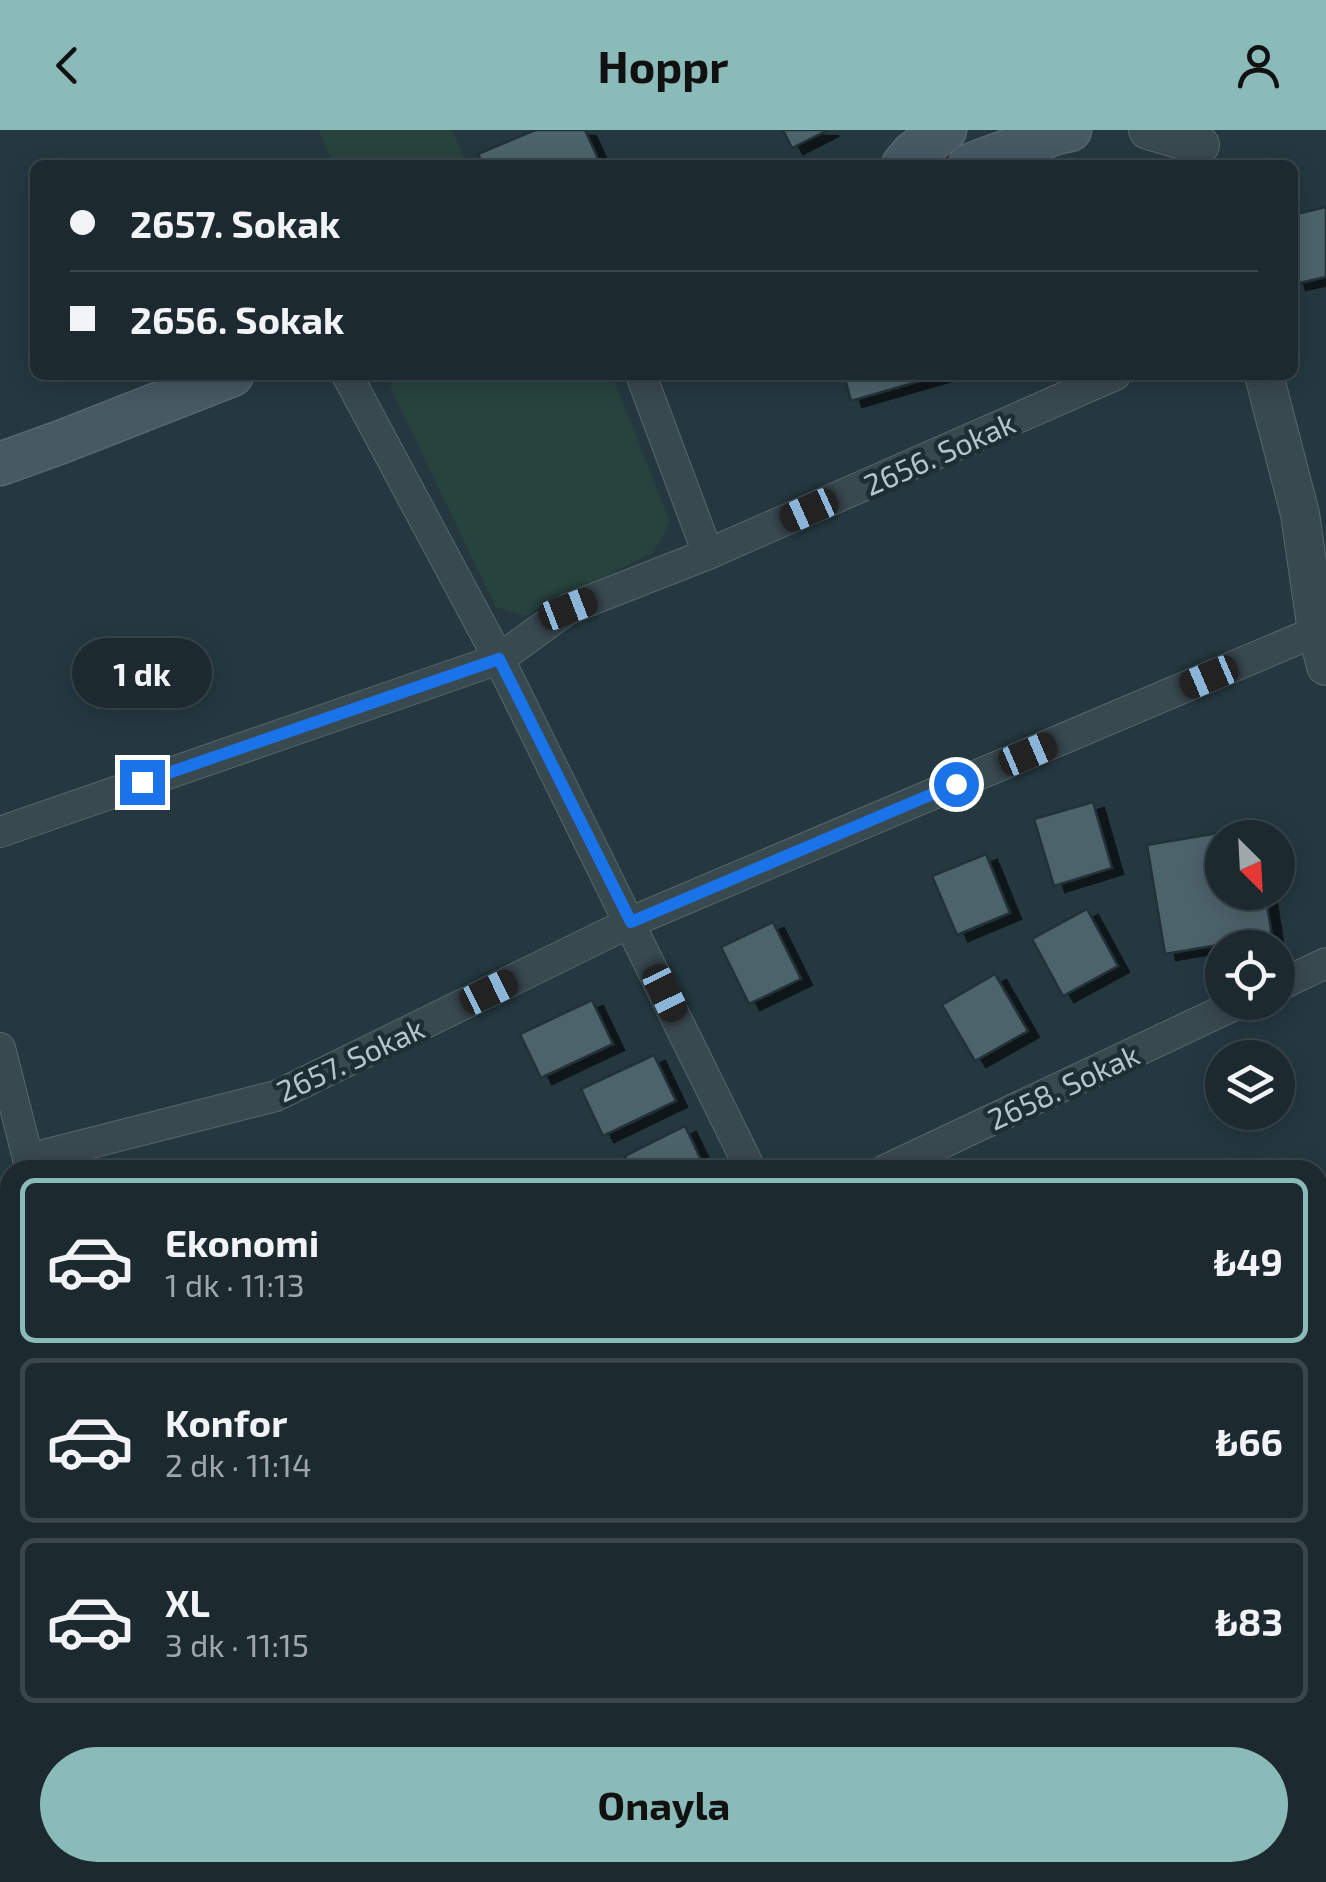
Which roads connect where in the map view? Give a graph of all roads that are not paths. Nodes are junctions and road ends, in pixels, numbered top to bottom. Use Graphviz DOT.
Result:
graph roads {
  1 [pos="946,130"];
  2 [pos="1148,130"];
  3 [pos="1062,131"];
  4 [pos="1195,142"];
  5 [pos="908,160"];
  6 [pos="984,160"];
  7 [pos="219,380"];
  8 [pos="350,380"];
  9 [pos="642,380"];
  10 [pos="1103,380"];
  11 [pos="1265,380"];
  12 [pos="0,464"];
  13 [pos="708,554"];
  14 [pos="1322,648"];
  15 [pos="499,659"];
  16 [pos="0,832"];
  17 [pos="631,922"];
  18 [pos="1326,963"];
  19 [pos="1295,978"];
  20 [pos="1205,1019"];
  21 [pos="0,1048"];
  22 [pos="28,1160"];
  23 [pos="44,1160"];
  24 [pos="747,1160"];
  25 [pos="907,1160"];
  1 -- 5 [label="main road"];
  2 -- 4 [label="street"];
  3 -- 6 [label="main road"];
  7 -- 12 [label="main road"];
  8 -- 15 [label="street"];
  9 -- 13 [label="street"];
  10 -- 13 [label="street, 2656. Sokak"];
  11 -- 14 [label="street"];
  13 -- 15 [label="street, 2656. Sokak"];
  14 -- 17 [label="street, 2657. Sokak"];
  15 -- 16 [label="street"];
  15 -- 17 [label="street"];
  17 -- 23 [label="street, 2657. Sokak"];
  17 -- 24 [label="street"];
  18 -- 19 [label="street"];
  20 -- 25 [label="street, 2658. Sokak"];
  21 -- 22 [label="street"];
}
